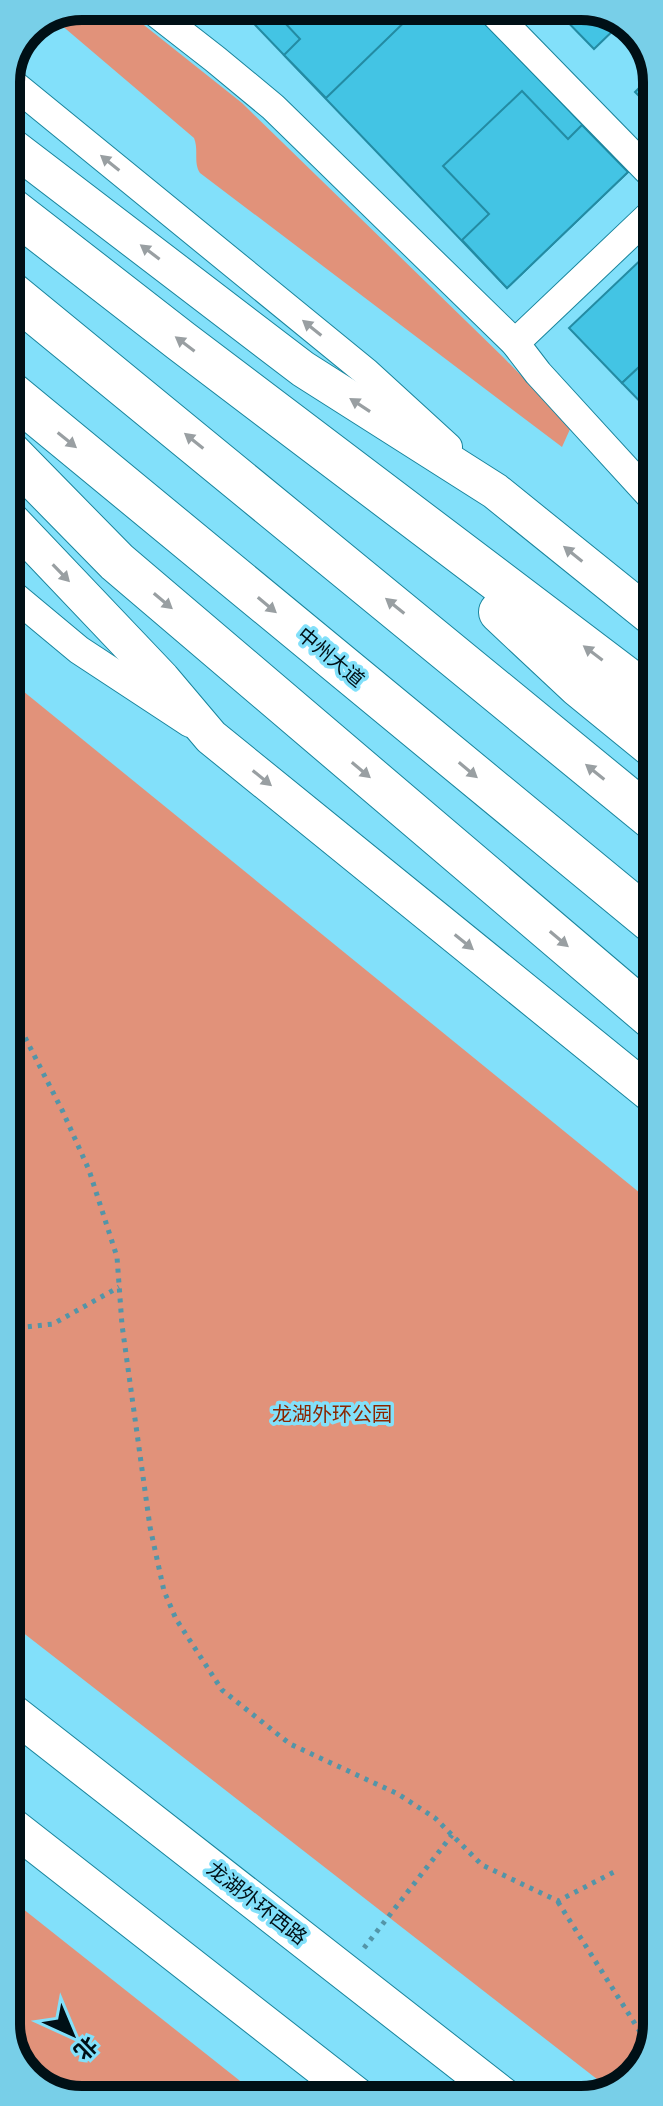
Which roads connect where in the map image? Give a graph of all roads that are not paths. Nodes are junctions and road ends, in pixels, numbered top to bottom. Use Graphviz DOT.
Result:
graph roads {
  1 [pos="165,20"];
  2 [pos="501,20"];
  3 [pos="20,89"];
  4 [pos="20,153"];
  5 [pos="643,166"];
  6 [pos="20,216"];
  7 [pos="643,221"];
  8 [pos="20,300"];
  9 [pos="515,343"];
  10 [pos="20,401"];
  11 [pos="326,451"];
  12 [pos="20,463"];
  13 [pos="643,488"];
  14 [pos="495,491"];
  15 [pos="20,530"];
  16 [pos="20,601"];
  17 [pos="643,610"];
  18 [pos="643,691"];
  19 [pos="211,737"];
  20 [pos="643,738"];
  21 [pos="643,811"];
  22 [pos="643,914"];
  23 [pos="643,1010"];
  24 [pos="643,1087"];
  25 [pos="20,1718"];
  26 [pos="20,1832"];
  27 [pos="344,2086"];
  28 [pos="491,2086"];
  1 -- 9 [label="street"];
  2 -- 5 [label="street"];
  14 -- 3 [label="street, one-way"];
  14 -- 4 [label="main road, one-way"];
  11 -- 6 [label="highway, one-way"];
  7 -- 9 [label="street"];
  21 -- 8 [label="highway, one-way"];
  9 -- 13 [label="street"];
  10 -- 22 [label="highway, 中州大道, one-way"];
  18 -- 11 [label="highway, one-way"];
  11 -- 20 [label="highway"];
  12 -- 23 [label="highway, one-way"];
  17 -- 14 [label="main road, one-way"];
  15 -- 19 [label="main road, one-way"];
  16 -- 19 [label="street"];
  19 -- 24 [label="main road, one-way"];
  25 -- 28 [label="main road, 龙湖外环西路"];
  26 -- 27 [label="main road"];
}
